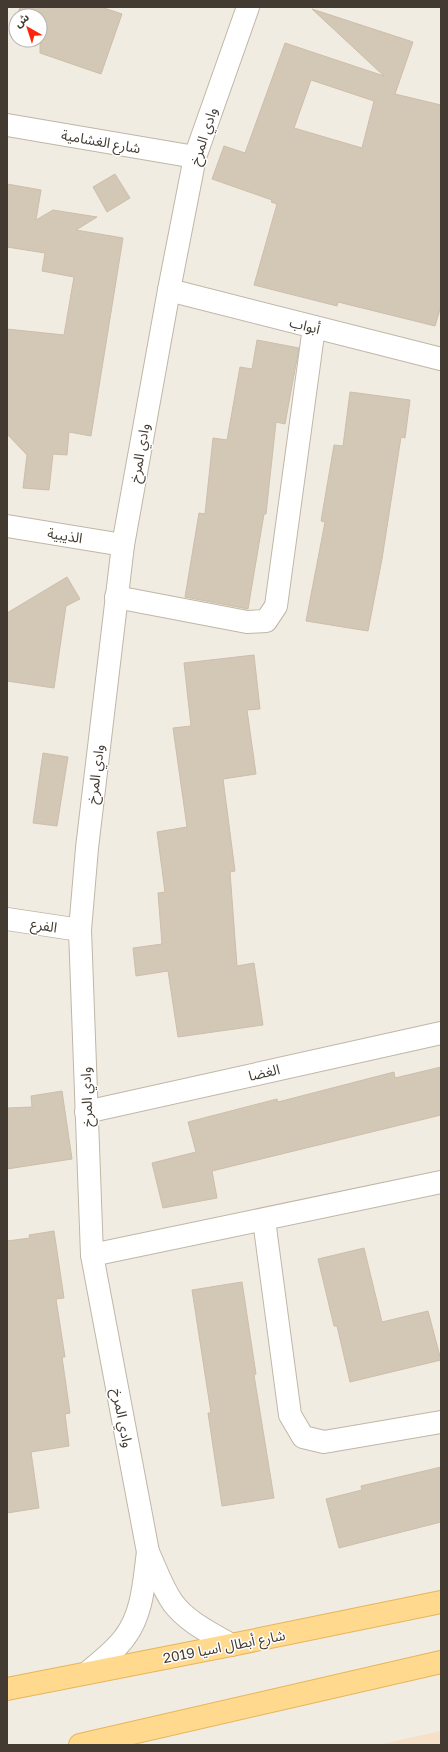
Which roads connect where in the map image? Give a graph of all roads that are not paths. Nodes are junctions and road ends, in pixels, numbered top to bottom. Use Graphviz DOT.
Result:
graph roads {
  1 [pos="248,7"];
  2 [pos="7,125"];
  3 [pos="195,157"];
  4 [pos="168,290"];
  5 [pos="314,327"];
  6 [pos="441,359"];
  7 [pos="7,526"];
  8 [pos="123,545"];
  9 [pos="116,597"];
  10 [pos="7,919"];
  11 [pos="80,930"];
  12 [pos="441,1033"];
  13 [pos="86,1112"];
  14 [pos="441,1182"];
  15 [pos="264,1220"];
  16 [pos="92,1255"];
  17 [pos="441,1422"];
  18 [pos="148,1552"];
  19 [pos="441,1602"];
  20 [pos="231,1645"];
  21 [pos="441,1662"];
  22 [pos="87,1673"];
  23 [pos="7,1689"];
  24 [pos="80,1745"];
  1 -- 3 [label="street, وادي المرخ"];
  2 -- 3 [label="street, شارع الغشامية"];
  3 -- 4 [label="street, وادي المرخ"];
  4 -- 5 [label="street, أبواب"];
  4 -- 8 [label="street, وادي المرخ"];
  5 -- 6 [label="street, أبواب"];
  5 -- 9 [label="street"];
  7 -- 8 [label="street, الذيبية"];
  8 -- 9 [label="street, وادي المرخ"];
  9 -- 11 [label="street, وادي المرخ"];
  10 -- 11 [label="street, الفرع"];
  11 -- 13 [label="street, وادي المرخ"];
  12 -- 13 [label="street, الغضا"];
  13 -- 16 [label="street, وادي المرخ"];
  14 -- 15 [label="street"];
  15 -- 16 [label="street"];
  15 -- 17 [label="street"];
  16 -- 18 [label="street, وادي المرخ"];
  18 -- 20 [label="street, وادي المرخ"];
  18 -- 22 [label="street, وادي المرخ"];
  19 -- 20 [label="main road, شارع أبطال اسيا 2019"];
  20 -- 22 [label="main road, شارع أبطال اسيا 2019"];
  21 -- 24 [label="main road"];
  22 -- 23 [label="main road, شارع أبطال اسيا 2019"];
}
